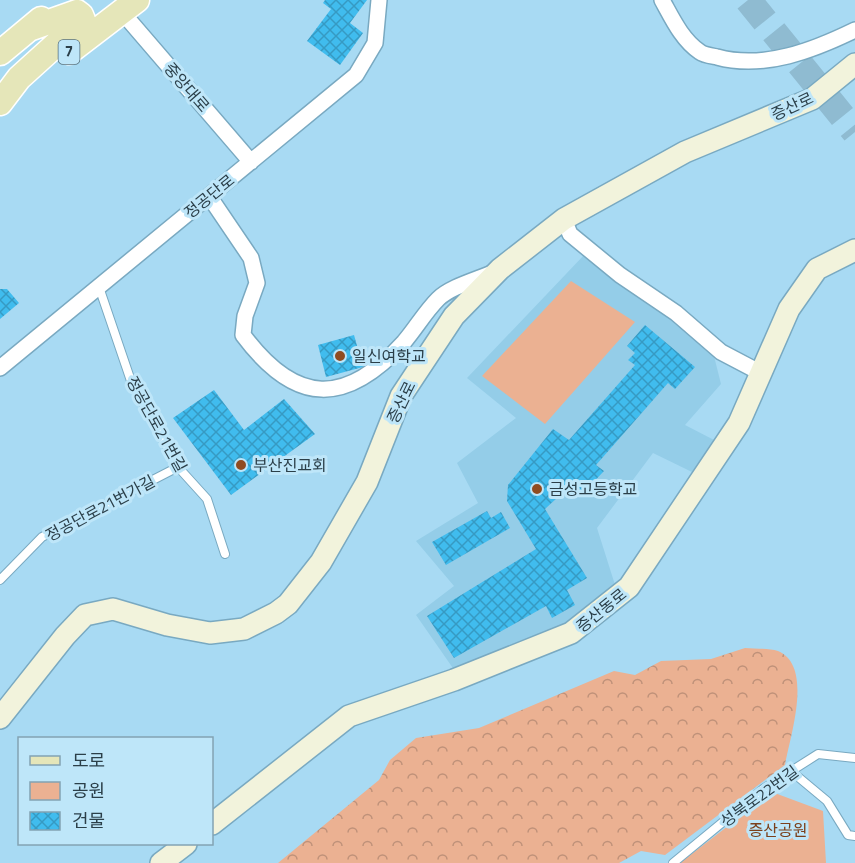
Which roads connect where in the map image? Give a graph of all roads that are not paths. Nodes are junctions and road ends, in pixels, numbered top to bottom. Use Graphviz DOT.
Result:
graph roads {
  1 [pos="64,0"];
  2 [pos="379,0"];
  3 [pos="662,0"];
  4 [pos="130,6"];
  5 [pos="29,29"];
  6 [pos="855,30"];
  7 [pos="0,53"];
  8 [pos="855,64"];
  9 [pos="0,104"];
  10 [pos="251,162"];
  11 [pos="209,196"];
  12 [pos="564,219"];
  13 [pos="855,250"];
  14 [pos="500,269"];
  15 [pos="99,287"];
  16 [pos="0,368"];
  17 [pos="761,373"];
  18 [pos="178,467"];
  19 [pos="225,554"];
  20 [pos="0,580"];
  21 [pos="0,718"];
  22 [pos="855,758"];
  23 [pos="791,771"];
  24 [pos="213,823"];
  25 [pos="855,836"];
  26 [pos="184,845"];
  27 [pos="161,863"];
  28 [pos="673,863"];
  1 -- 5 [label="main road"];
  2 -- 10 [label="street, 정공단로"];
  3 -- 6 [label="street"];
  4 -- 9 [label="main road, 중앙대로 / 7"];
  4 -- 10 [label="street, 중앙대로"];
  5 -- 7 [label="main road"];
  5 -- 9 [label="main road"];
  8 -- 12 [label="main road, 증산로"];
  10 -- 11 [label="street, 정공단로"];
  11 -- 14 [label="street"];
  11 -- 15 [label="street, 정공단로"];
  12 -- 14 [label="main road, 증산로"];
  12 -- 17 [label="street"];
  13 -- 17 [label="main road, 증산동로"];
  14 -- 21 [label="main road, 증산로"];
  15 -- 16 [label="street, 정공단로"];
  15 -- 18 [label="lane, 정공단로21번길"];
  17 -- 24 [label="main road, 증산동로"];
  18 -- 19 [label="lane, 정공단로21번길"];
  18 -- 20 [label="lane, 정공단로21번가길"];
  22 -- 23 [label="lane, 성북로22번길"];
  23 -- 25 [label="lane"];
  23 -- 28 [label="lane, 성북로22번길"];
  26 -- 27 [label="main road"];
}
